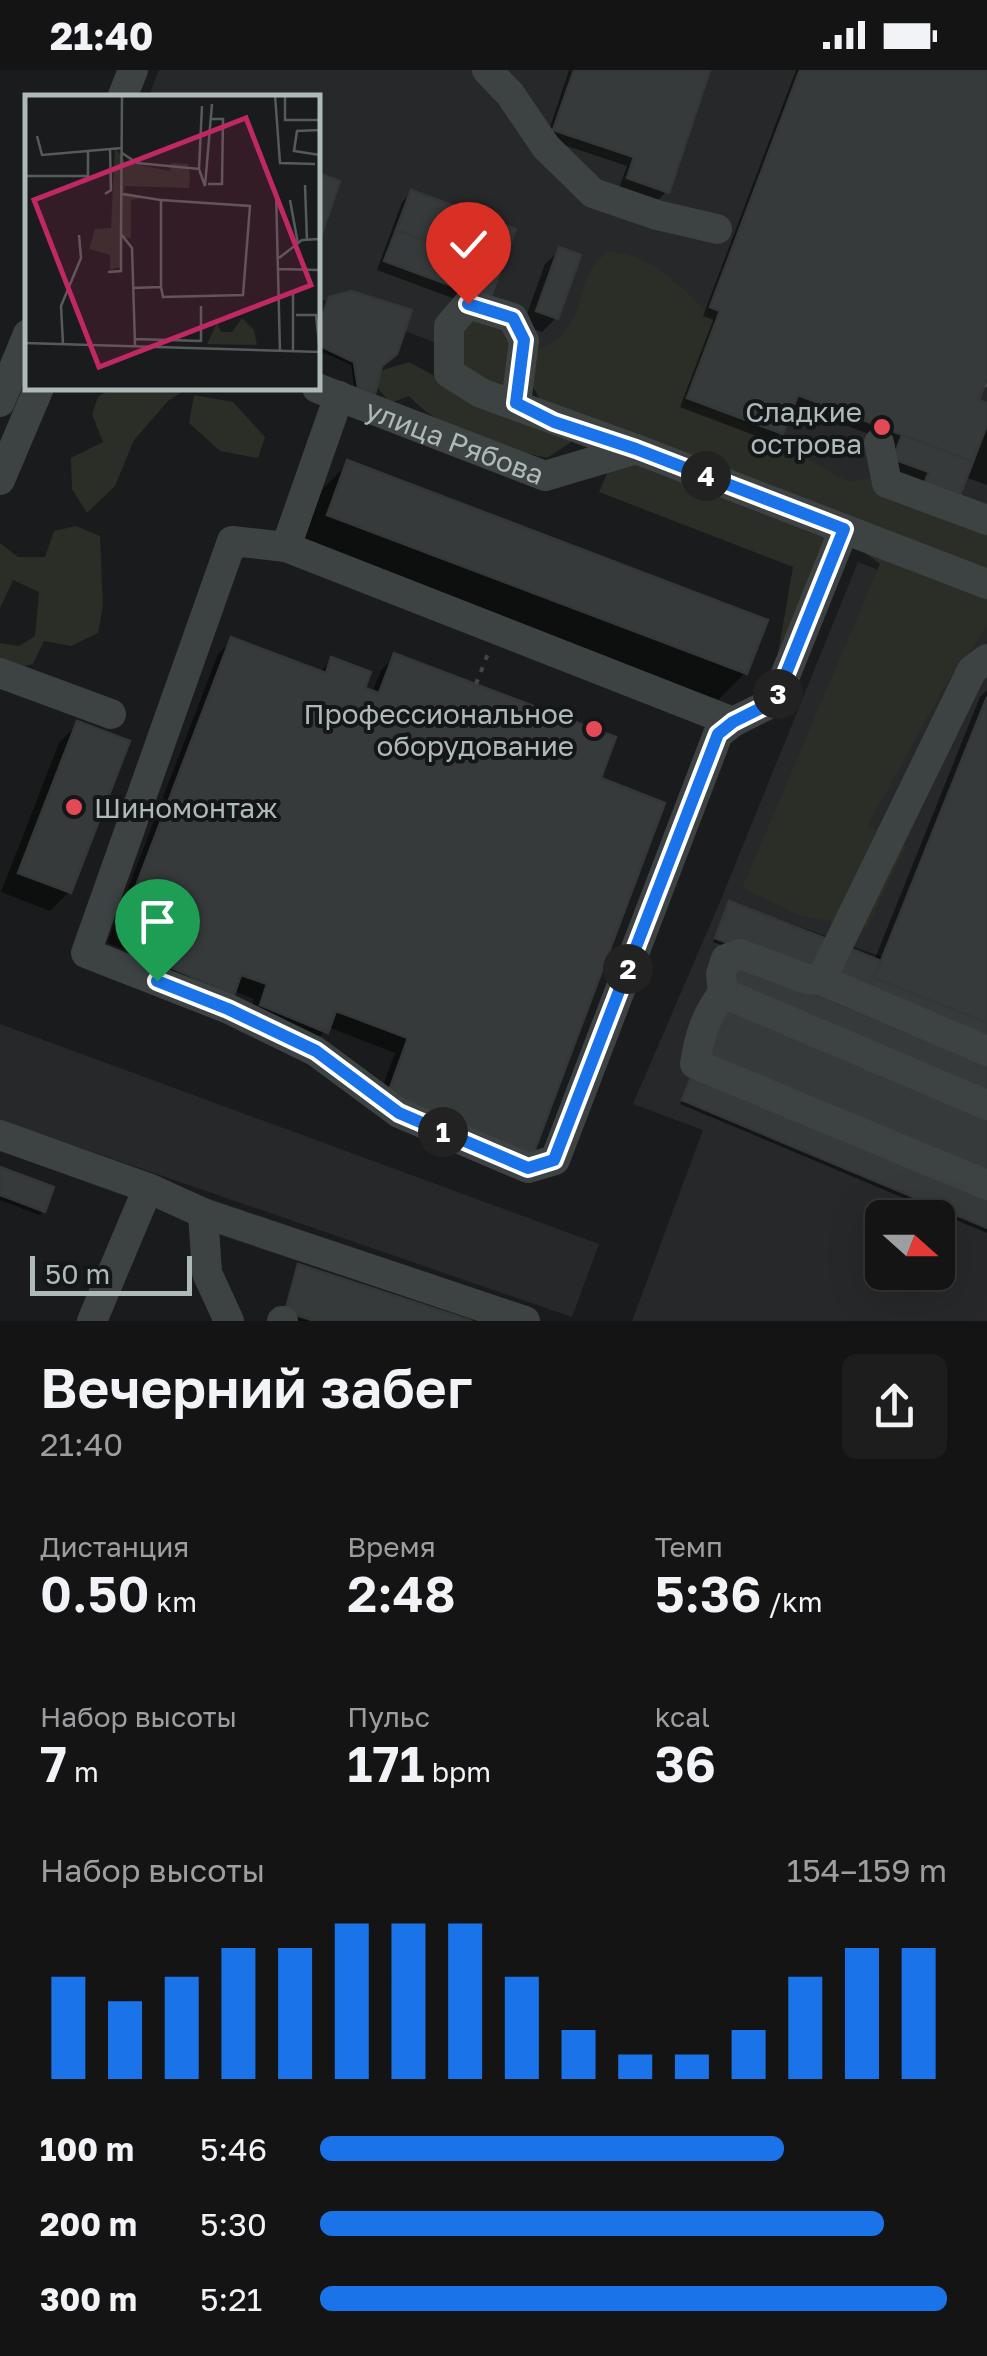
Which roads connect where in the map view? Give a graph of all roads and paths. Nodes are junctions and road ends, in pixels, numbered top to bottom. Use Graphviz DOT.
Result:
graph roads {
  1 [pos="133,70"];
  2 [pos="488,70"];
  3 [pos="123,95"];
  4 [pos="716,230"];
  5 [pos="25,341"];
  6 [pos="38,390"];
  7 [pos="328,392"];
  8 [pos="0,402"];
  9 [pos="516,403"];
  10 [pos="879,444"];
  11 [pos="636,449"];
  12 [pos="0,480"];
  13 [pos="987,520"];
  14 [pos="844,529"];
  15 [pos="286,548"];
  16 [pos="987,584"];
  17 [pos="498,629"];
  18 [pos="987,659"];
  19 [pos="0,673"];
  20 [pos="476,684"];
  21 [pos="111,714"];
  22 [pos="733,722"];
  23 [pos="820,980"];
  24 [pos="723,993"];
  25 [pos="987,1051"];
  26 [pos="987,1105"];
  27 [pos="0,1135"];
  28 [pos="987,1184"];
  29 [pos="148,1188"];
  30 [pos="203,1213"];
  31 [pos="92,1321"];
  32 [pos="230,1321"];
  33 [pos="524,1321"];
  1 -- 3 [label="street"];
  2 -- 4 [label="street"];
  5 -- 8 [label="street"];
  6 -- 12 [label="street"];
  7 -- 11 [label="street, улица Рябова"];
  7 -- 15 [label="street"];
  9 -- 11 [label="street"];
  10 -- 13 [label="street"];
  11 -- 14 [label="street"];
  14 -- 16 [label="street"];
  14 -- 22 [label="street"];
  15 -- 17 [label="street"];
  15 -- 22 [label="street"];
  17 -- 20 [label="path"];
  17 -- 22 [label="street"];
  18 -- 23 [label="street"];
  19 -- 21 [label="street"];
  23 -- 24 [label="street"];
  23 -- 25 [label="street"];
  24 -- 26 [label="street"];
  24 -- 28 [label="street"];
  27 -- 29 [label="street"];
  29 -- 30 [label="street"];
  29 -- 31 [label="street"];
  30 -- 32 [label="street"];
  30 -- 33 [label="street"];
}
